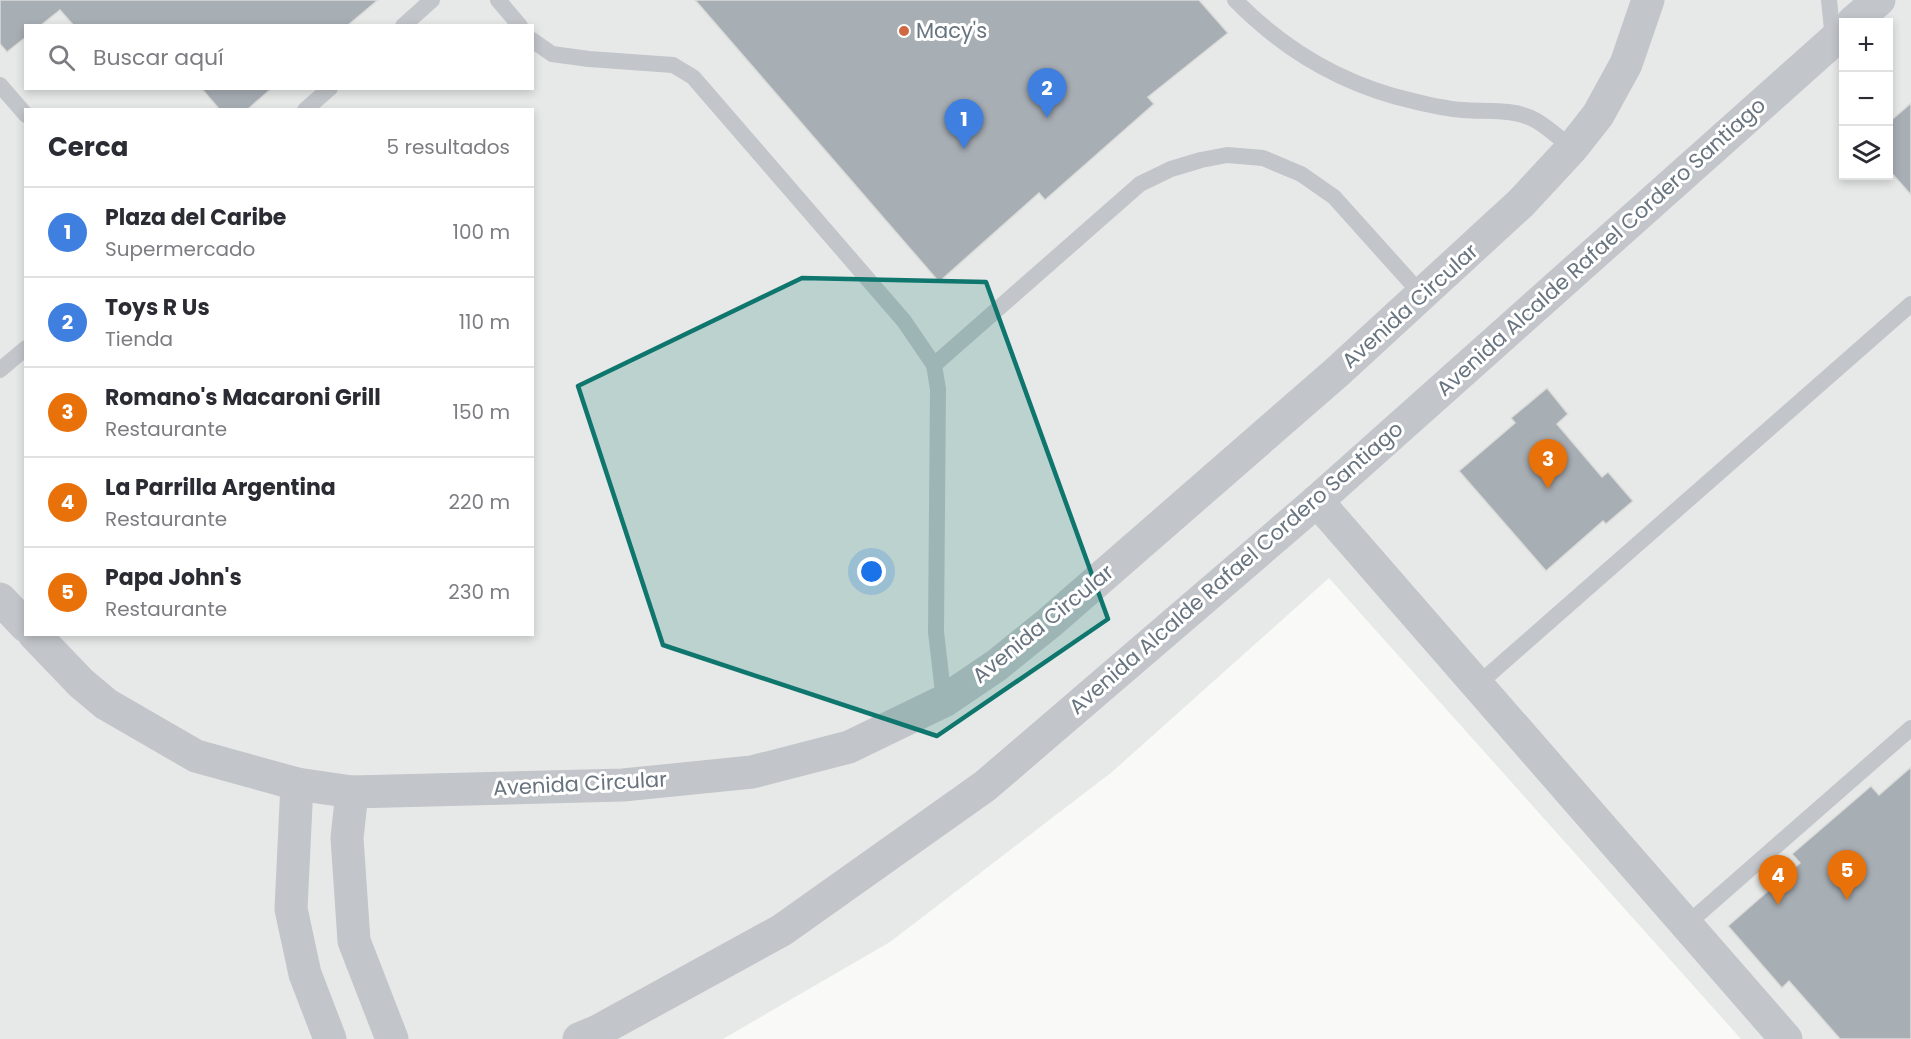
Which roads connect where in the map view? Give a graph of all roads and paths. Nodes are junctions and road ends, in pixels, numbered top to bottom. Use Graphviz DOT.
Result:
graph roads {
  1 [pos="432,0"];
  2 [pos="498,0"];
  3 [pos="1236,0"];
  4 [pos="1648,0"];
  5 [pos="1829,0"];
  6 [pos="1880,0"];
  7 [pos="1859,18"];
  8 [pos="1839,22"];
  9 [pos="405,24"];
  10 [pos="518,24"];
  11 [pos="1839,35"];
  12 [pos="534,41"];
  13 [pos="0,85"];
  14 [pos="328,90"];
  15 [pos="307,108"];
  16 [pos="24,113"];
  17 [pos="1572,148"];
  18 [pos="1422,296"];
  19 [pos="1911,304"];
  20 [pos="24,350"];
  21 [pos="934,365"];
  22 [pos="0,370"];
  23 [pos="1317,501"];
  24 [pos="0,599"];
  25 [pos="24,624"];
  26 [pos="36,636"];
  27 [pos="1476,686"];
  28 [pos="945,701"];
  29 [pos="1911,728"];
  30 [pos="297,784"];
  31 [pos="352,792"];
  32 [pos="1686,925"];
  33 [pos="330,1039"];
  34 [pos="392,1039"];
  35 [pos="579,1039"];
  36 [pos="1786,1039"];
  1 -- 9 [label="lane"];
  2 -- 10 [label="lane"];
  3 -- 17 [label="lane"];
  4 -- 17 [label="street, Avenida Circular"];
  5 -- 8 [label="lane"];
  6 -- 7 [label="street, Avenida Alcalde Rafael Cordero Santiago"];
  11 -- 23 [label="street, Avenida Alcalde Rafael Cordero Santiago"];
  12 -- 21 [label="lane"];
  13 -- 16 [label="lane"];
  14 -- 15 [label="lane"];
  17 -- 18 [label="street, Avenida Circular"];
  18 -- 21 [label="lane"];
  18 -- 28 [label="street, Avenida Circular"];
  19 -- 27 [label="lane"];
  20 -- 22 [label="lane"];
  21 -- 28 [label="lane"];
  23 -- 27 [label="street"];
  23 -- 35 [label="street, Avenida Alcalde Rafael Cordero Santiago"];
  24 -- 25 [label="street"];
  26 -- 30 [label="street, Avenida Circular"];
  27 -- 32 [label="street"];
  28 -- 31 [label="street, Avenida Circular"];
  29 -- 32 [label="lane"];
  30 -- 31 [label="street, Avenida Circular"];
  30 -- 33 [label="street"];
  31 -- 34 [label="street"];
  32 -- 36 [label="street"];
}
